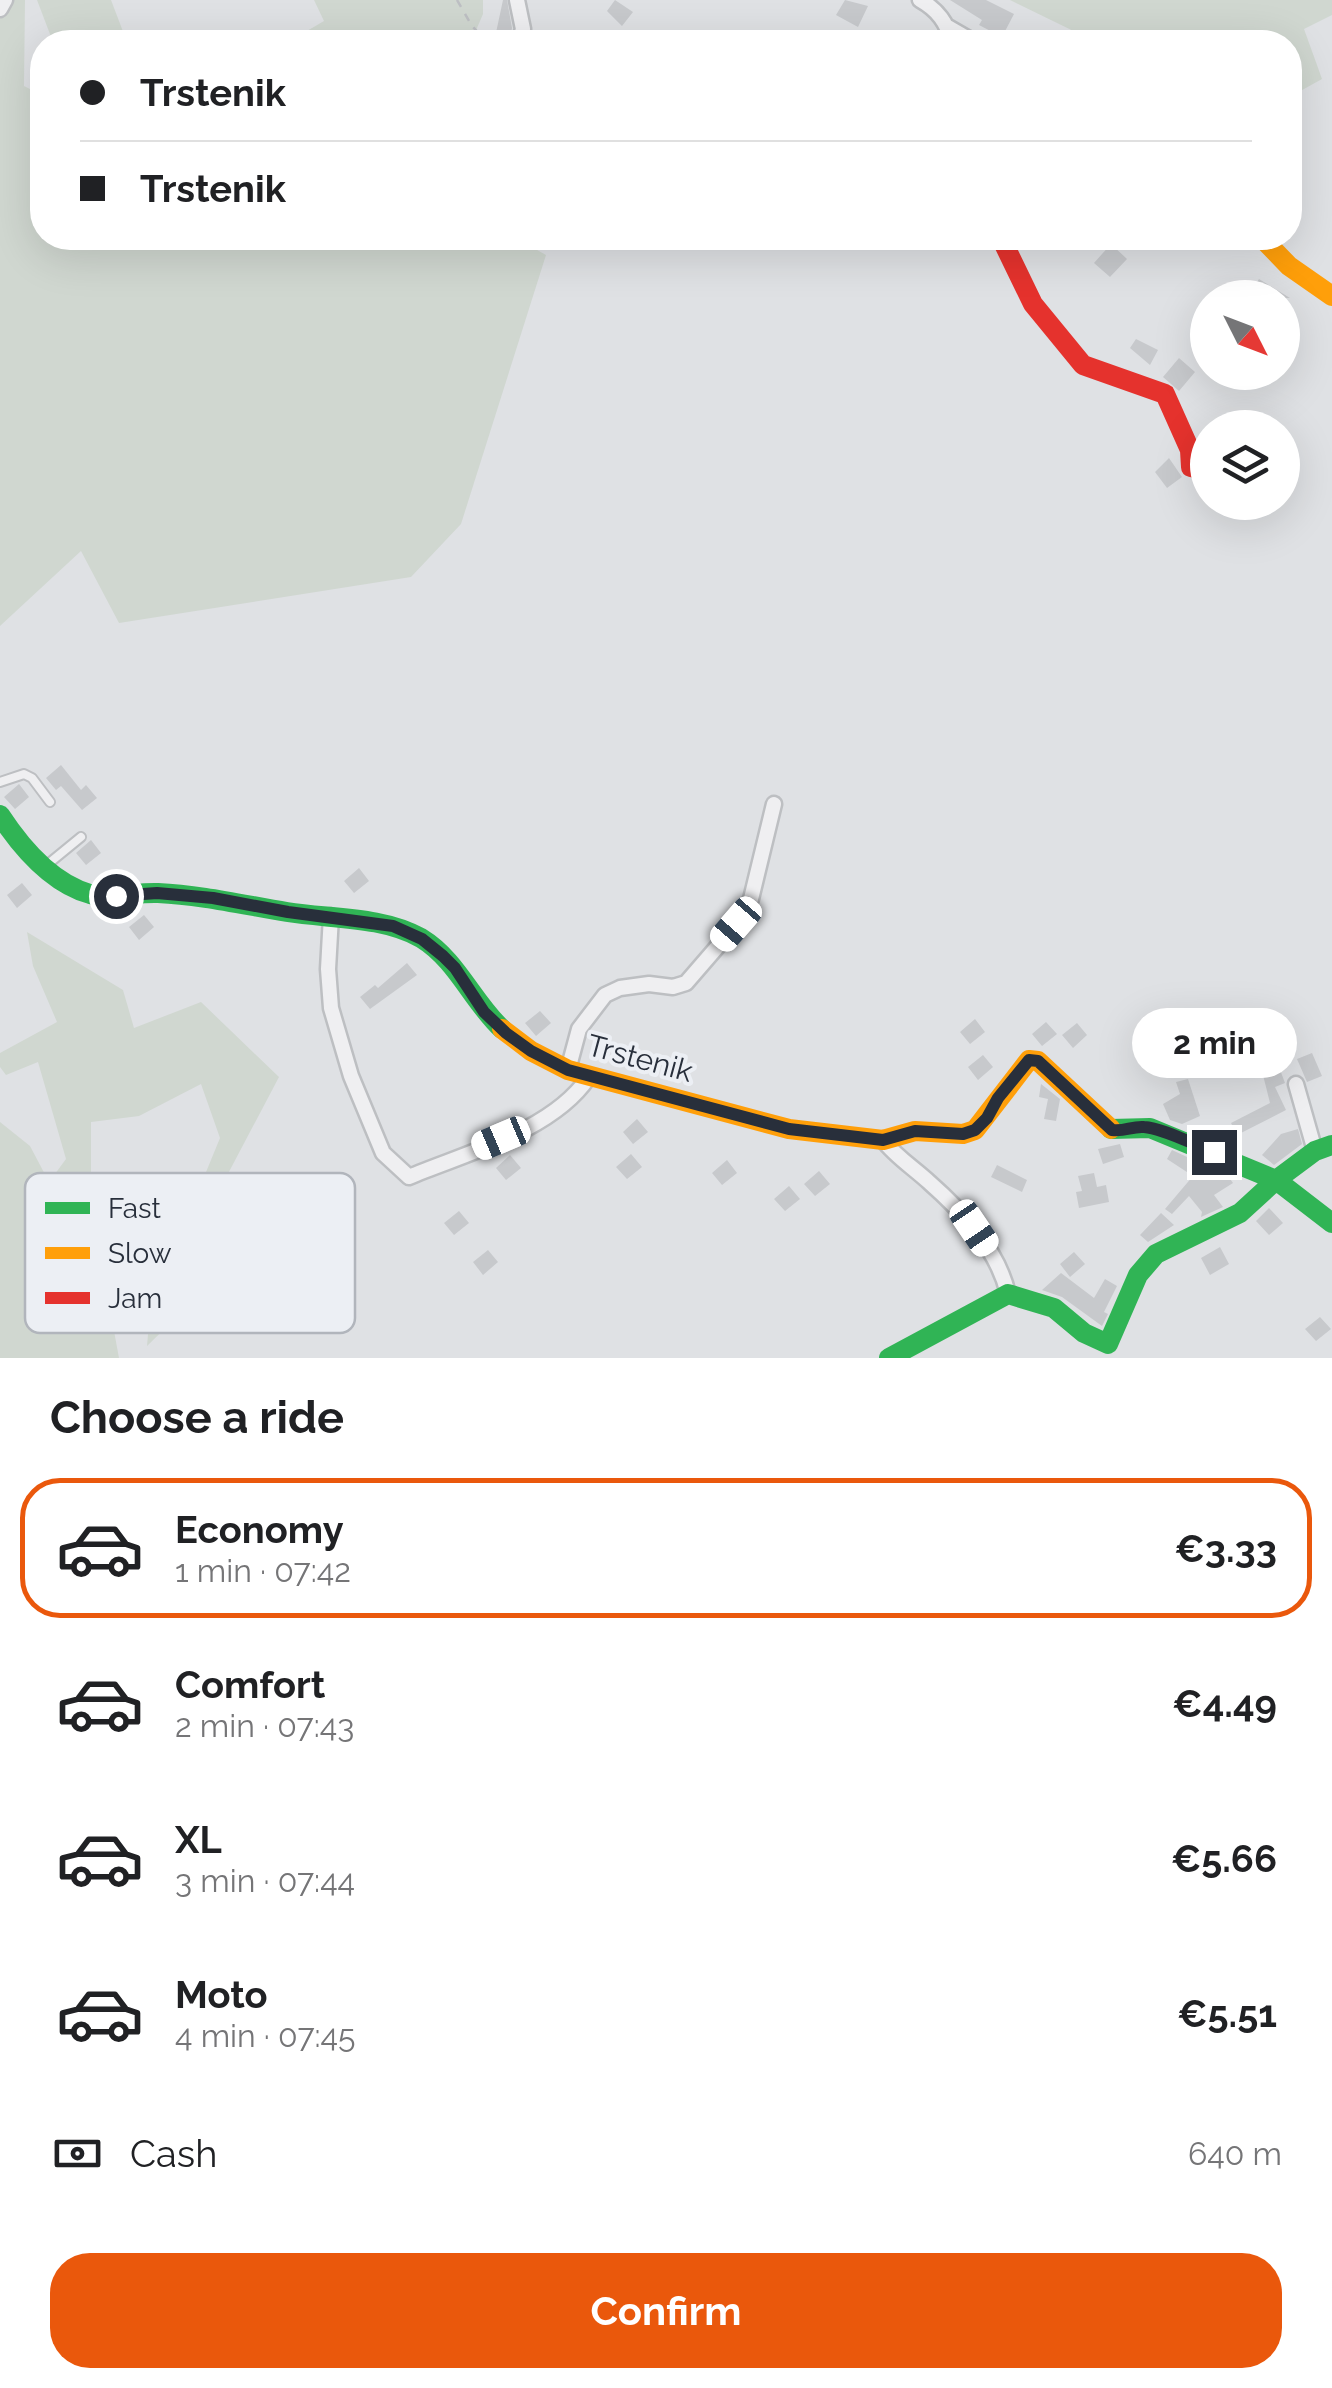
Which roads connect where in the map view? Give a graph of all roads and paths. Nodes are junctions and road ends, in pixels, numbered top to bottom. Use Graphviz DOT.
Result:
graph roads {
  1 [pos="6,0"];
  2 [pos="457,0"];
  3 [pos="517,0"];
  4 [pos="920,0"];
  5 [pos="0,8"];
  6 [pos="476,30"];
  7 [pos="523,30"];
  8 [pos="947,30"];
  9 [pos="1007,250"];
  10 [pos="1274,250"];
  11 [pos="1332,296"];
  12 [pos="1190,450"];
  13 [pos="0,782"];
  14 [pos="50,802"];
  15 [pos="774,804"];
  16 [pos="0,815"];
  17 [pos="81,836"];
  18 [pos="45,867"];
  19 [pos="331,916"];
  20 [pos="578,1074"];
  21 [pos="1296,1084"];
  22 [pos="883,1140"];
  23 [pos="1324,1148"];
  24 [pos="1276,1180"];
  25 [pos="1332,1223"];
  26 [pos="1008,1294"];
  27 [pos="1108,1351"];
  28 [pos="889,1358"];
  1 -- 5 [label="street"];
  2 -- 6 [label="path"];
  3 -- 7 [label="street"];
  4 -- 8 [label="street"];
  9 -- 12 [label="street"];
  10 -- 11 [label="street"];
  13 -- 14 [label="lane"];
  15 -- 20 [label="street"];
  16 -- 18 [label="street, Trstenik"];
  17 -- 18 [label="lane"];
  18 -- 19 [label="street, Trstenik"];
  19 -- 20 [label="street, Trstenik"];
  19 -- 20 [label="street"];
  20 -- 22 [label="street, Trstenik"];
  21 -- 23 [label="street"];
  22 -- 24 [label="street, Trstenik"];
  22 -- 26 [label="street"];
  23 -- 24 [label="street"];
  24 -- 25 [label="street, Trstenik"];
  24 -- 27 [label="street"];
  26 -- 27 [label="street"];
  26 -- 28 [label="street"];
}
